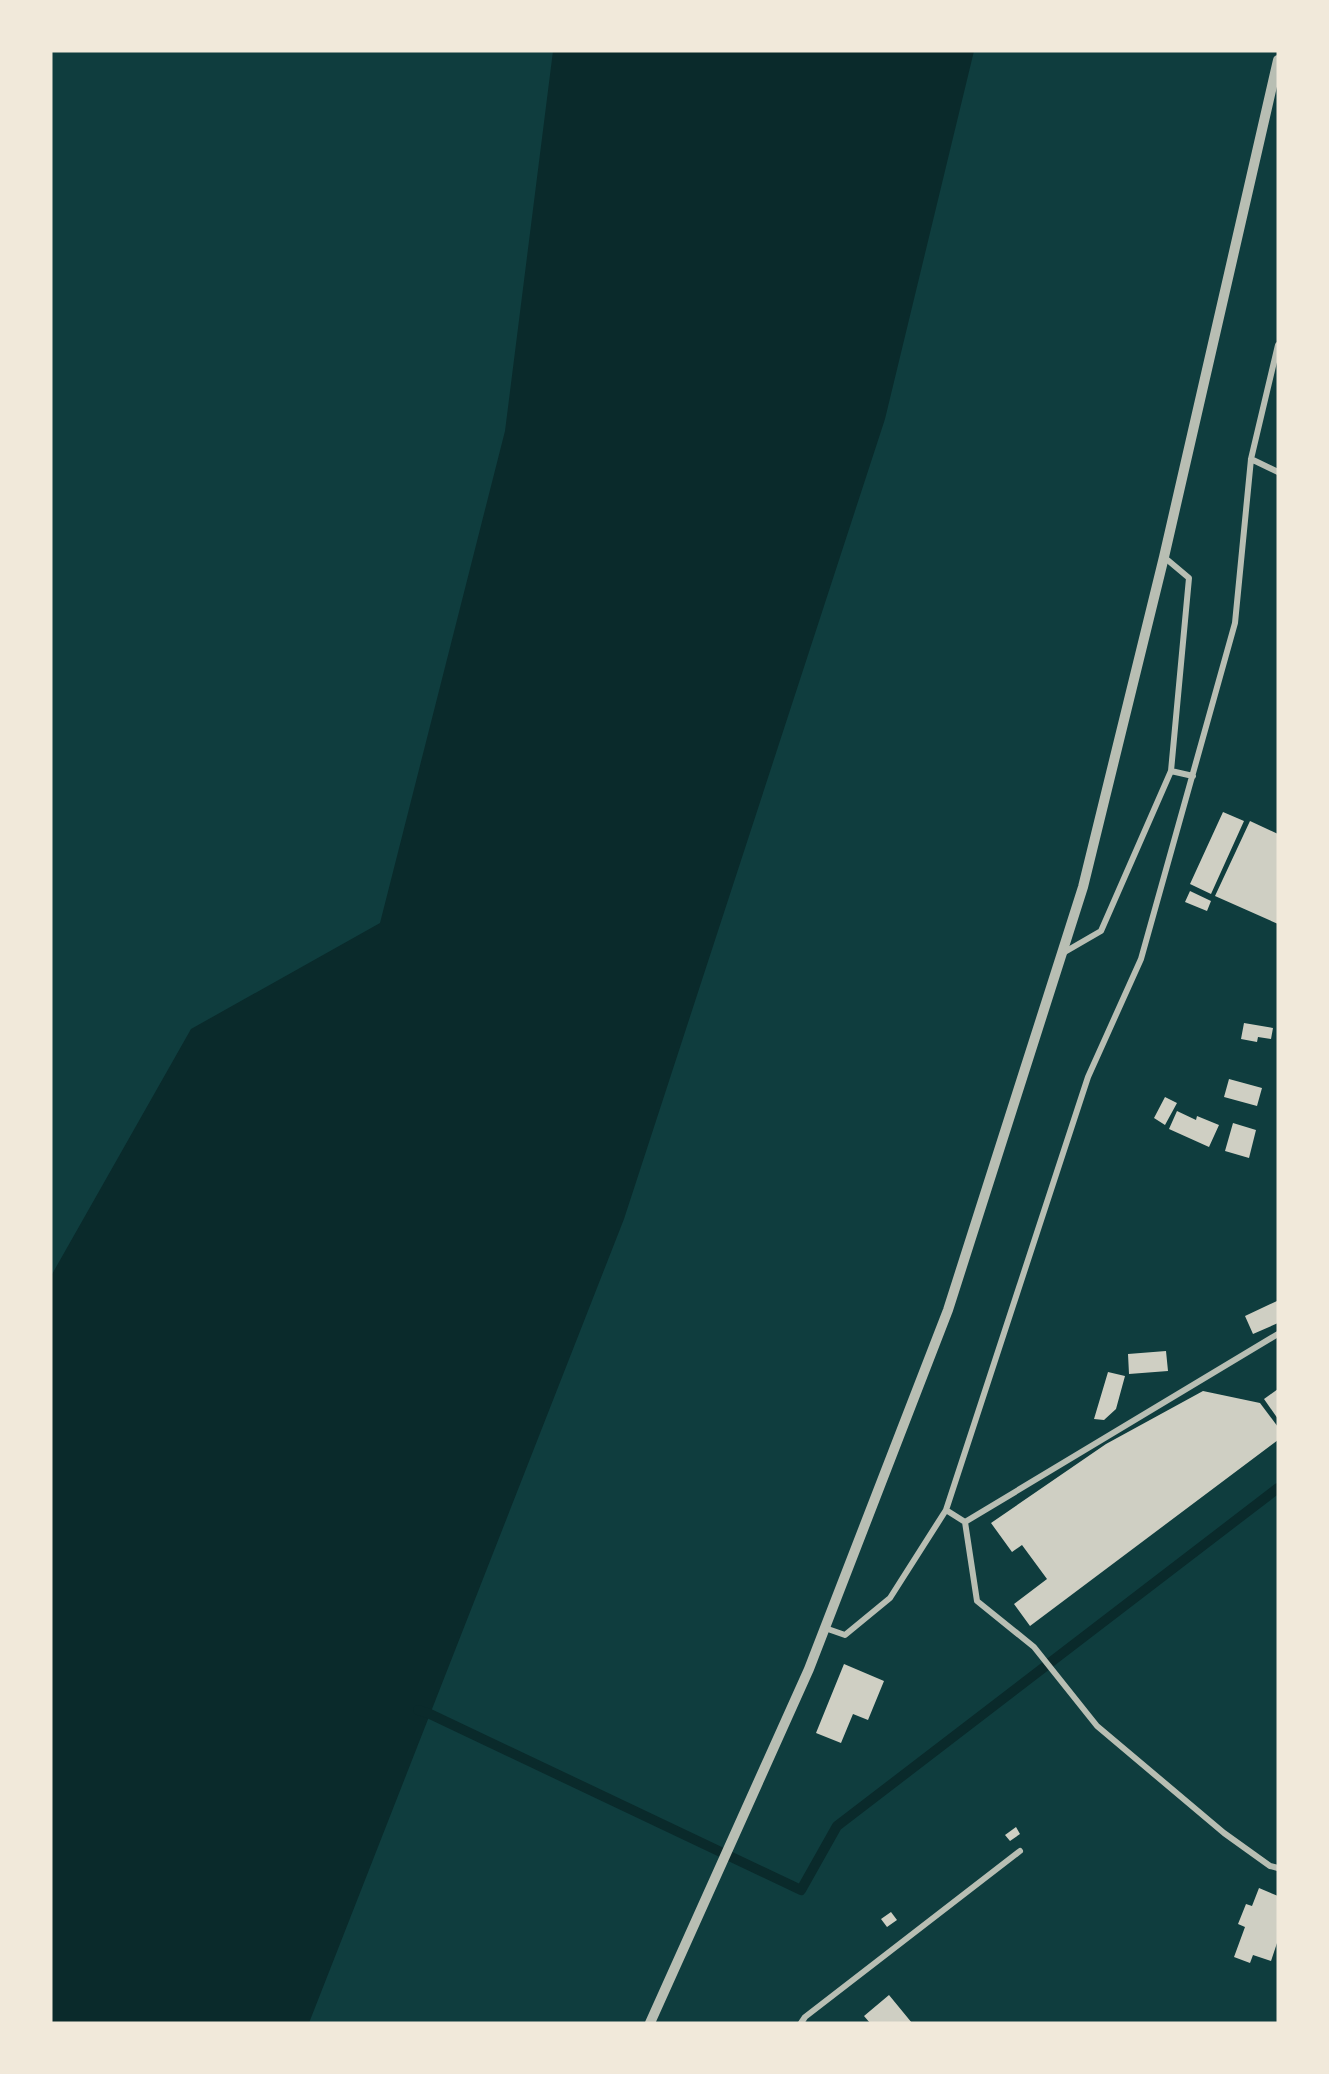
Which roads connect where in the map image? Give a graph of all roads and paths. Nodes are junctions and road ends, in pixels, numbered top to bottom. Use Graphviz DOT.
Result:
graph roads {
  1 [pos="1278,60"];
  2 [pos="1278,345"];
  3 [pos="1251,459"];
  4 [pos="1278,472"];
  5 [pos="1164,557"];
  6 [pos="1172,771"];
  7 [pos="1192,776"];
  8 [pos="1062,953"];
  9 [pos="1278,1334"];
  10 [pos="945,1510"];
  11 [pos="965,1522"];
  12 [pos="825,1628"];
  13 [pos="1020,1851"];
  14 [pos="1278,1868"];
  15 [pos="650,2023"];
  16 [pos="801,2023"];
  1 -- 5 [label="street"];
  2 -- 3 [label="street"];
  3 -- 4 [label="street"];
  3 -- 7 [label="street"];
  5 -- 6 [label="street"];
  5 -- 8 [label="street"];
  6 -- 7 [label="street"];
  6 -- 8 [label="street"];
  7 -- 10 [label="street"];
  8 -- 12 [label="street"];
  9 -- 11 [label="street"];
  10 -- 11 [label="street"];
  10 -- 12 [label="street"];
  11 -- 14 [label="street"];
  12 -- 15 [label="street"];
  13 -- 16 [label="street"];
}
